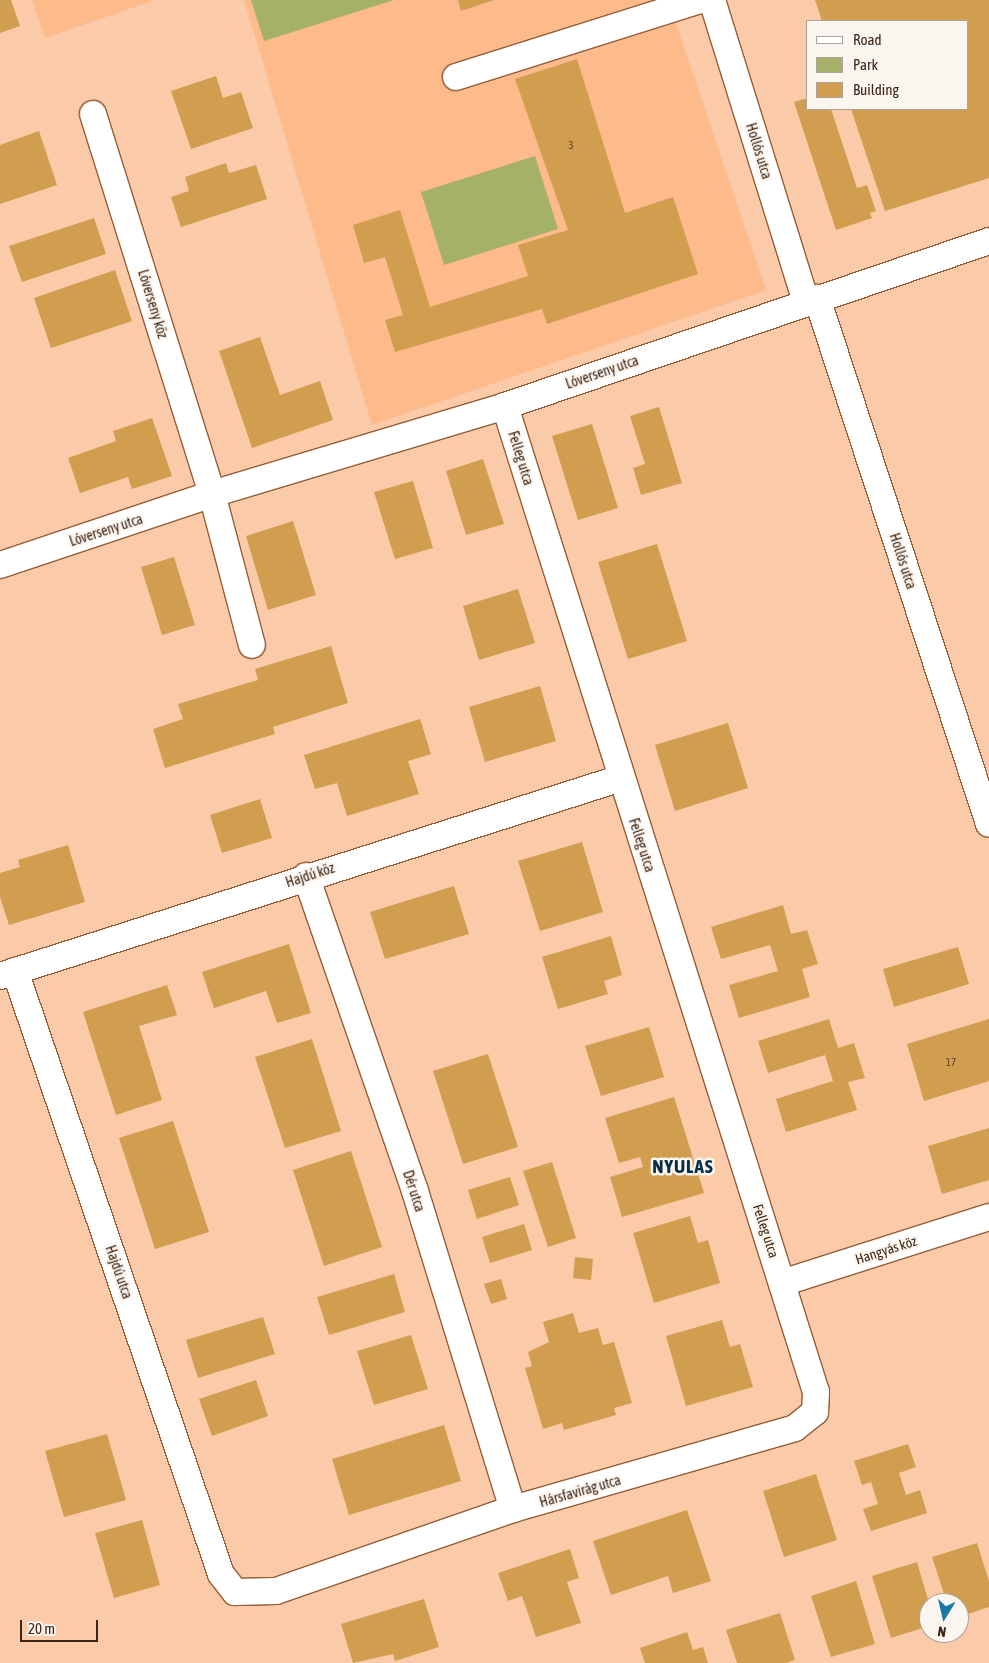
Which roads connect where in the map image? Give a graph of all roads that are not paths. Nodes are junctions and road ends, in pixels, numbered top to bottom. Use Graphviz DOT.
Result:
graph roads {
  1 [pos="700,0"];
  2 [pos="712,0"];
  3 [pos="456,77"];
  4 [pos="93,114"];
  5 [pos="989,241"];
  6 [pos="812,300"];
  7 [pos="505,406"];
  8 [pos="212,494"];
  9 [pos="0,565"];
  10 [pos="252,645"];
  11 [pos="621,778"];
  12 [pos="989,824"];
  13 [pos="306,876"];
  14 [pos="8,974"];
  15 [pos="989,1217"];
  16 [pos="782,1283"];
  17 [pos="513,1510"];
  18 [pos="221,1574"];
  1 -- 3 [label="street"];
  2 -- 6 [label="street, Hollós utca"];
  4 -- 8 [label="street, Lóverseny köz"];
  5 -- 6 [label="street, Lóverseny utca"];
  6 -- 7 [label="street, Lóverseny utca"];
  6 -- 12 [label="street, Hollós utca"];
  7 -- 8 [label="street, Lóverseny utca"];
  7 -- 11 [label="street, Felleg utca"];
  8 -- 9 [label="street, Lóverseny utca"];
  8 -- 10 [label="street"];
  11 -- 13 [label="street, Hajdú köz"];
  11 -- 16 [label="street, Felleg utca"];
  13 -- 14 [label="street, Hajdú köz"];
  13 -- 17 [label="street, Dér utca"];
  14 -- 18 [label="street, Hajdú utca"];
  15 -- 16 [label="street, Hangyás köz"];
  16 -- 17 [label="street, Hársfavirág utca"];
  17 -- 18 [label="street, Hársfavirág utca"];
}
